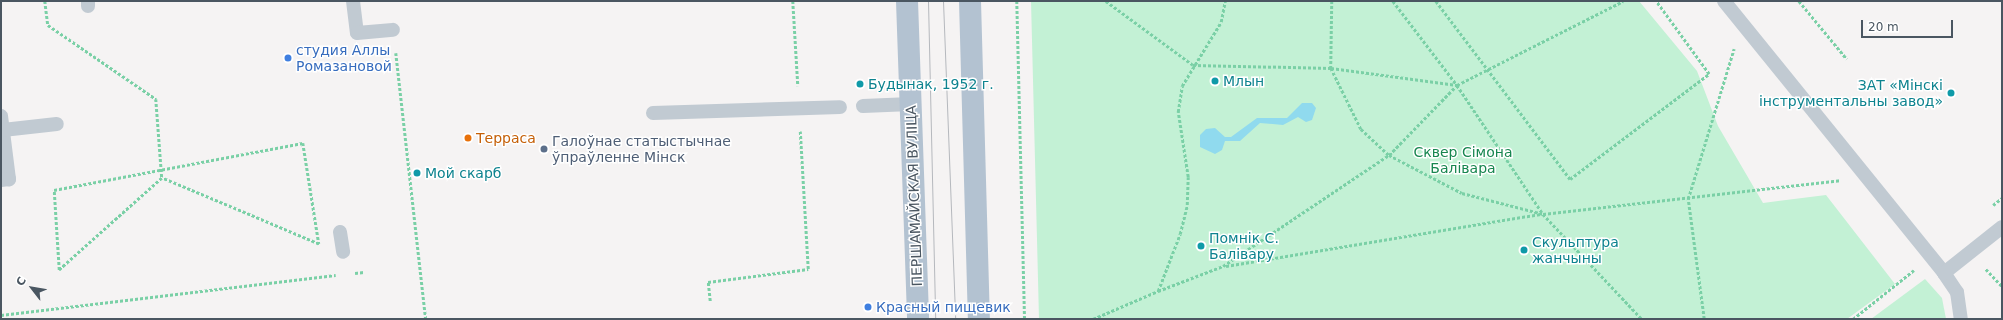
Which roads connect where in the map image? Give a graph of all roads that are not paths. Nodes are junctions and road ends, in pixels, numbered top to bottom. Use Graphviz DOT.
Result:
graph roads {
  1 [pos="353,1"];
  2 [pos="907,1"];
  3 [pos="970,1"];
  4 [pos="1724,1"];
  5 [pos="393,30"];
  6 [pos="911,104"];
  7 [pos="863,106"];
  8 [pos="840,107"];
  9 [pos="653,113"];
  10 [pos="1,116"];
  11 [pos="57,124"];
  12 [pos="3,130"];
  13 [pos="1,180"];
  14 [pos="2002,227"];
  15 [pos="340,232"];
  16 [pos="343,252"];
  17 [pos="1944,273"];
  18 [pos="918,319"];
  19 [pos="979,319"];
  20 [pos="1961,319"];
  1 -- 5 [label="lane"];
  2 -- 6 [label="main road, ПЕРШАМАЙСКАЯ ВУЛІЦА"];
  3 -- 19 [label="main road"];
  4 -- 17 [label="lane"];
  6 -- 7 [label="lane"];
  6 -- 18 [label="main road, ПЕРШАМАЙСКАЯ ВУЛІЦА"];
  8 -- 9 [label="lane"];
  10 -- 12 [label="lane"];
  11 -- 12 [label="lane"];
  12 -- 13 [label="lane"];
  14 -- 17 [label="lane"];
  15 -- 16 [label="lane"];
  17 -- 20 [label="lane"];
}
